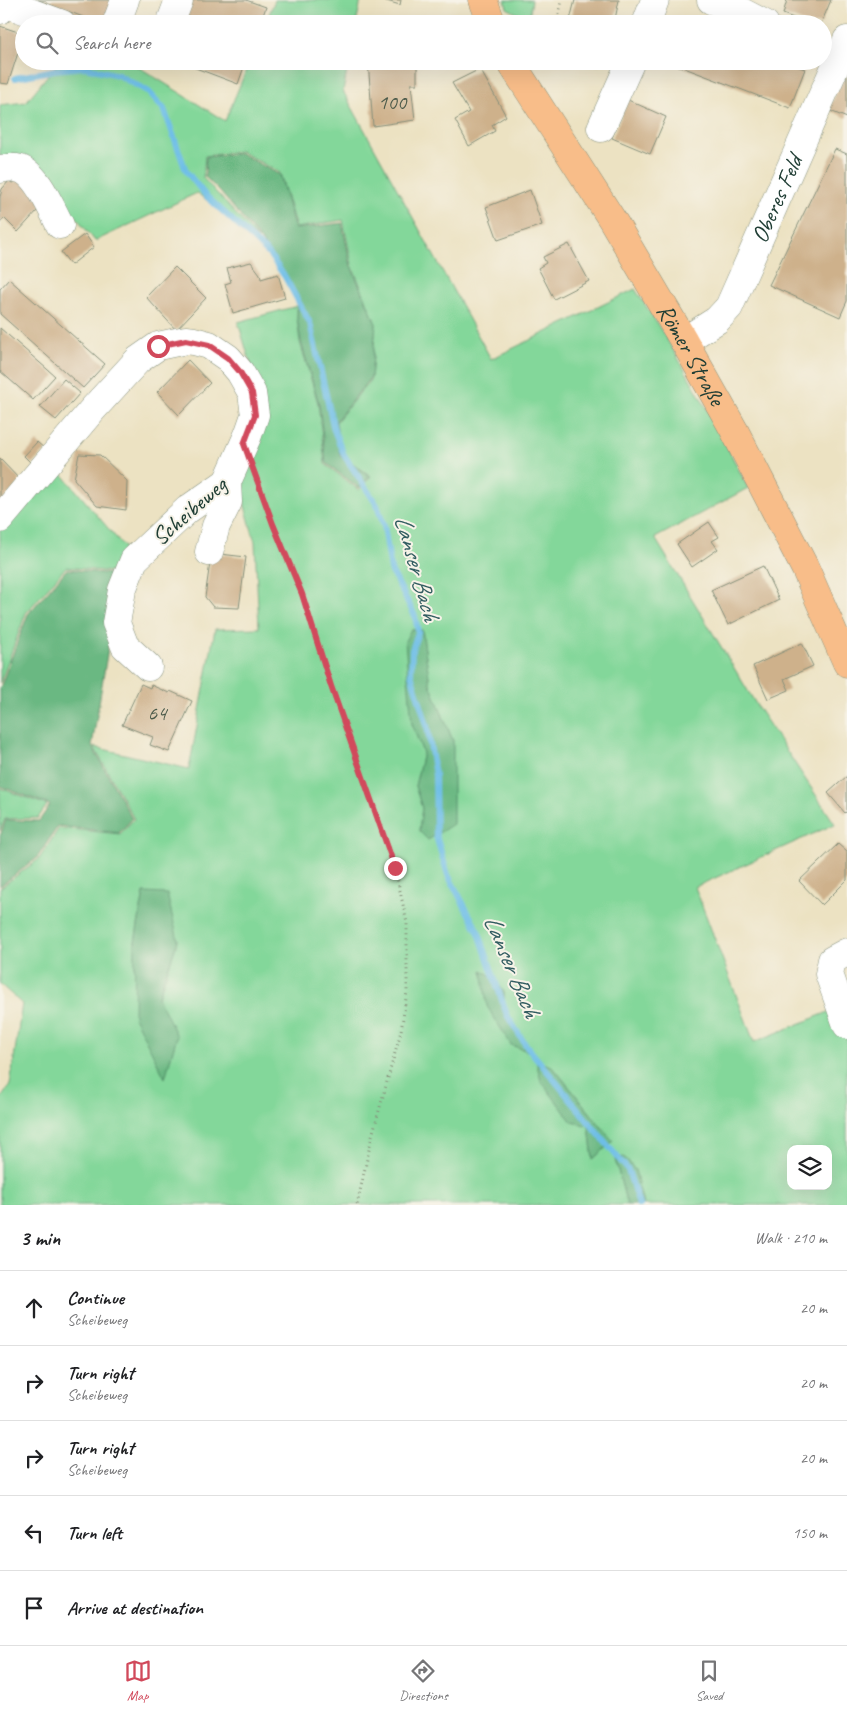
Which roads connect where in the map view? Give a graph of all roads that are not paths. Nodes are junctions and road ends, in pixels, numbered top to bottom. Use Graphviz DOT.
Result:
graph roads {
  1 [pos="124,0"];
  2 [pos="178,0"];
  3 [pos="483,0"];
  4 [pos="654,0"];
  5 [pos="711,0"];
  6 [pos="0,10"];
  7 [pos="754,12"];
  8 [pos="38,15"];
  9 [pos="119,15"];
  10 [pos="173,15"];
  11 [pos="489,15"];
  12 [pos="649,15"];
  13 [pos="516,70"];
  14 [pos="627,70"];
  15 [pos="828,70"];
  16 [pos="601,128"];
  17 [pos="0,169"];
  18 [pos="60,225"];
  19 [pos="684,341"];
  20 [pos="227,482"];
  21 [pos="0,519"];
  22 [pos="209,552"];
  23 [pos="847,663"];
  24 [pos="148,667"];
  25 [pos="847,952"];
  26 [pos="847,1025"];
  1 -- 9 [label="street"];
  2 -- 10 [label="street"];
  3 -- 11 [label="main road"];
  4 -- 12 [label="street"];
  5 -- 7 [label="street"];
  6 -- 8 [label="street"];
  13 -- 19 [label="main road, Römer Straße"];
  14 -- 16 [label="street"];
  15 -- 19 [label="street, Oberes Feld"];
  17 -- 18 [label="street"];
  19 -- 23 [label="main road, Römer Straße"];
  20 -- 21 [label="street, Scheibeweg"];
  20 -- 22 [label="street"];
  20 -- 24 [label="street, Scheibeweg"];
  25 -- 26 [label="street"];
}
